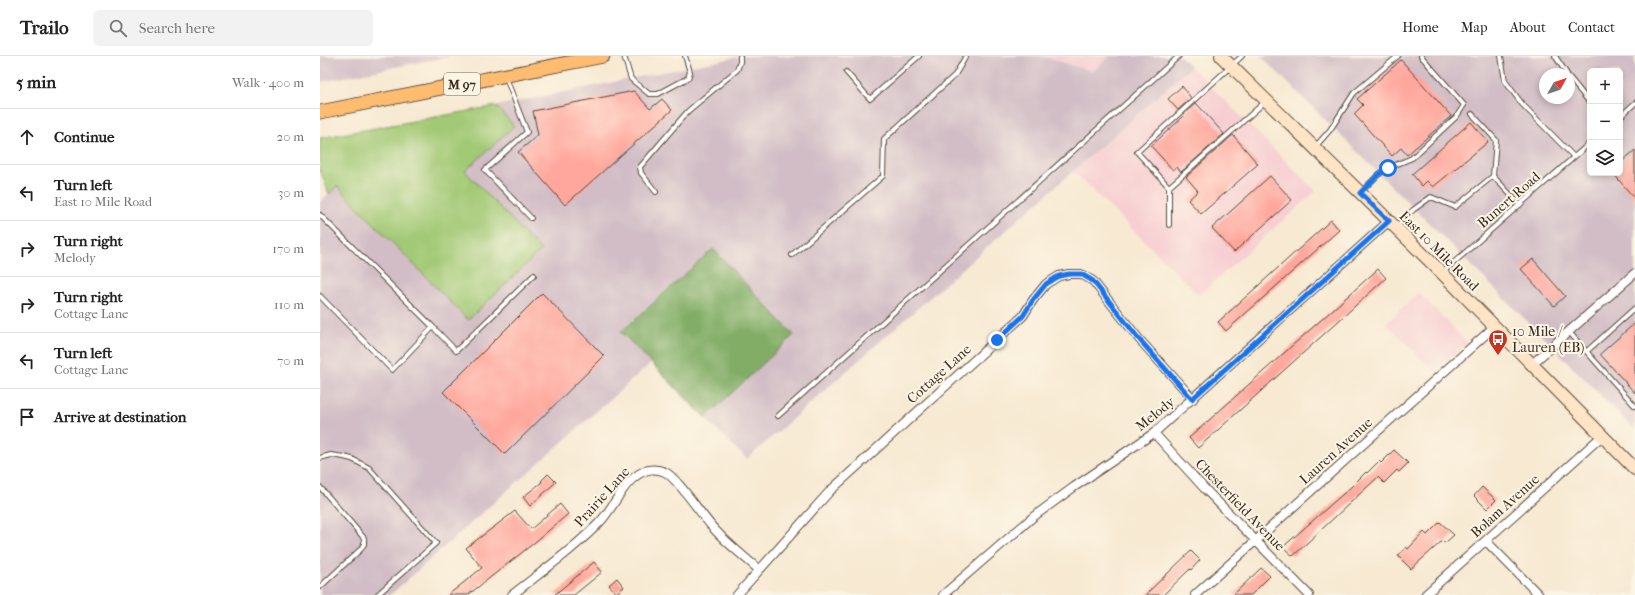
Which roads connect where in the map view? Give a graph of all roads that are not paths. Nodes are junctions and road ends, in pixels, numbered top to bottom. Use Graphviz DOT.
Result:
graph roads {
  1 [pos="603,56"];
  2 [pos="624,56"];
  3 [pos="686,56"];
  4 [pos="740,56"];
  5 [pos="919,56"];
  6 [pos="966,56"];
  7 [pos="1179,56"];
  8 [pos="1221,56"];
  9 [pos="1242,56"];
  10 [pos="1398,56"];
  11 [pos="1421,56"];
  12 [pos="1501,56"];
  13 [pos="1555,56"];
  14 [pos="569,59"];
  15 [pos="1231,66"];
  16 [pos="1563,68"];
  17 [pos="846,72"];
  18 [pos="506,75"];
  19 [pos="1575,84"];
  20 [pos="1587,99"];
  21 [pos="1266,101"];
  22 [pos="1635,103"];
  23 [pos="320,112"];
  24 [pos="1623,113"];
  25 [pos="1472,114"];
  26 [pos="1587,146"];
  27 [pos="1314,148"];
  28 [pos="1574,157"];
  29 [pos="1493,176"];
  30 [pos="1169,187"];
  31 [pos="656,192"];
  32 [pos="1360,193"];
  33 [pos="1520,205"];
  34 [pos="320,215"];
  35 [pos="531,218"];
  36 [pos="1169,225"];
  37 [pos="1392,225"];
  38 [pos="792,255"];
  39 [pos="1635,273"];
  40 [pos="1442,274"];
  41 [pos="534,276"];
  42 [pos="320,296"];
  43 [pos="1635,308"];
  44 [pos="433,327"];
  45 [pos="1494,327"];
  46 [pos="1569,332"];
  47 [pos="1587,351"];
  48 [pos="1532,364"];
  49 [pos="1192,399"];
  50 [pos="1635,406"];
  51 [pos="778,416"];
  52 [pos="1154,433"];
  53 [pos="1602,436"];
  54 [pos="320,458"];
  55 [pos="1635,469"];
  56 [pos="320,487"];
  57 [pos="1256,540"];
  58 [pos="1486,541"];
  59 [pos="759,570"];
  60 [pos="320,587"];
  61 [pos="377,595"];
  62 [pos="512,595"];
  63 [pos="737,595"];
  64 [pos="943,595"];
  65 [pos="1195,595"];
  66 [pos="1309,595"];
  67 [pos="1425,595"];
  68 [pos="1539,595"];
  1 -- 14 [label="main road, M 97"];
  2 -- 3 [label="lane"];
  4 -- 31 [label="lane"];
  5 -- 17 [label="lane"];
  6 -- 38 [label="lane"];
  7 -- 51 [label="lane"];
  8 -- 15 [label="main road, East 10 Mile Road"];
  9 -- 15 [label="lane"];
  10 -- 27 [label="lane"];
  11 -- 32 [label="lane"];
  12 -- 28 [label="lane"];
  13 -- 16 [label="lane"];
  14 -- 18 [label="main road, M 97"];
  15 -- 21 [label="main road, East 10 Mile Road"];
  15 -- 30 [label="lane"];
  18 -- 23 [label="main road, M 97"];
  18 -- 35 [label="lane"];
  19 -- 20 [label="lane"];
  21 -- 27 [label="main road, East 10 Mile Road"];
  21 -- 30 [label="lane"];
  22 -- 24 [label="lane"];
  25 -- 29 [label="lane"];
  26 -- 28 [label="lane, Bunert Road"];
  27 -- 32 [label="main road, East 10 Mile Road"];
  28 -- 33 [label="lane, Bunert Road"];
  29 -- 33 [label="lane"];
  29 -- 37 [label="lane"];
  30 -- 36 [label="lane"];
  32 -- 37 [label="main road, East 10 Mile Road"];
  33 -- 40 [label="lane, Bunert Road"];
  34 -- 44 [label="lane"];
  37 -- 40 [label="main road, East 10 Mile Road"];
  37 -- 49 [label="street, Melody"];
  39 -- 46 [label="street"];
  40 -- 45 [label="main road, East 10 Mile Road"];
  41 -- 44 [label="lane"];
  42 -- 44 [label="lane"];
  43 -- 47 [label="lane"];
  45 -- 48 [label="main road, East 10 Mile Road"];
  45 -- 57 [label="street, Lauren Avenue"];
  46 -- 47 [label="lane"];
  46 -- 48 [label="street"];
  47 -- 50 [label="lane"];
  48 -- 53 [label="main road, East 10 Mile Road"];
  49 -- 52 [label="street, Melody"];
  49 -- 59 [label="street, Cottage Lane"];
  52 -- 57 [label="street, Chesterfield Avenue"];
  52 -- 64 [label="street, Melody"];
  53 -- 55 [label="main road, East 10 Mile Road"];
  53 -- 58 [label="street, Bolam Avenue"];
  54 -- 61 [label="lane"];
  56 -- 60 [label="lane"];
  57 -- 65 [label="street, Lauren Avenue"];
  57 -- 66 [label="street, Chesterfield Avenue"];
  58 -- 67 [label="street, Bolam Avenue"];
  58 -- 68 [label="street"];
  59 -- 62 [label="street, Prairie Lane"];
  59 -- 63 [label="street, Cottage Lane"];
}
